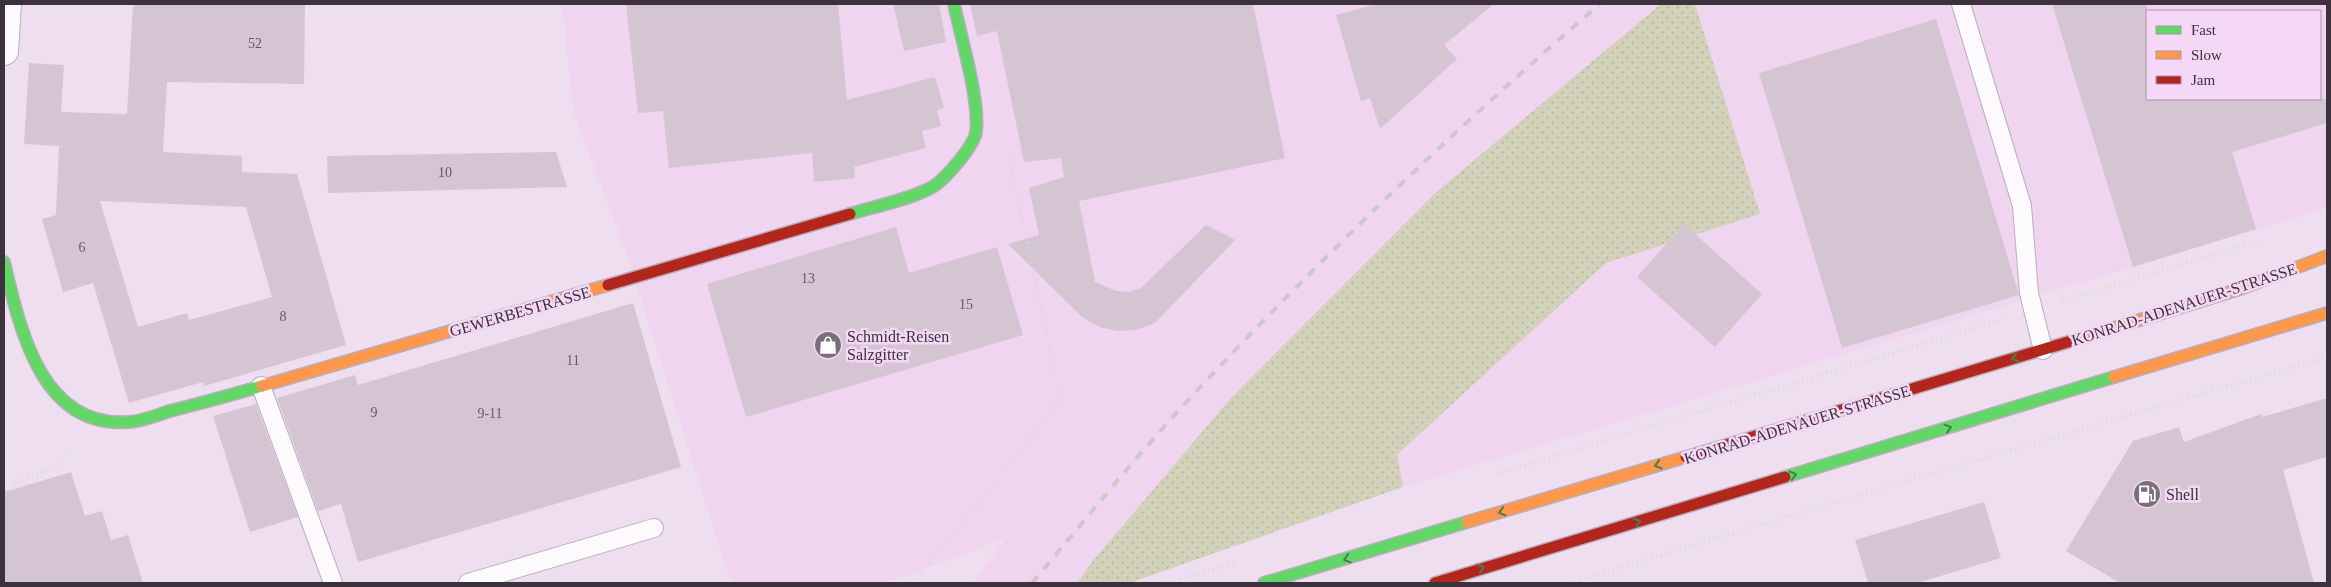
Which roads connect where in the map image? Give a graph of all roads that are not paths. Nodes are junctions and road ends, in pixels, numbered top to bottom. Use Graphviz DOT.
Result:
graph roads {
  1 [pos="7,4"];
  2 [pos="954,4"];
  3 [pos="1961,4"];
  4 [pos="4,50"];
  5 [pos="2327,256"];
  6 [pos="4,262"];
  7 [pos="2327,313"];
  8 [pos="2043,350"];
  9 [pos="261,386"];
  10 [pos="654,528"];
  11 [pos="334,583"];
  12 [pos="468,583"];
  13 [pos="1264,583"];
  14 [pos="1435,583"];
  1 -- 4 [label="street"];
  2 -- 9 [label="street, GEWERBESTRASSE"];
  3 -- 8 [label="lane"];
  5 -- 8 [label="street, KONRAD-ADENAUER-STRASSE"];
  6 -- 9 [label="street, GEWERBESTRASSE"];
  14 -- 7 [label="street, one-way"];
  8 -- 13 [label="street, KONRAD-ADENAUER-STRASSE, one-way"];
  9 -- 11 [label="lane"];
  10 -- 12 [label="lane"];
}
